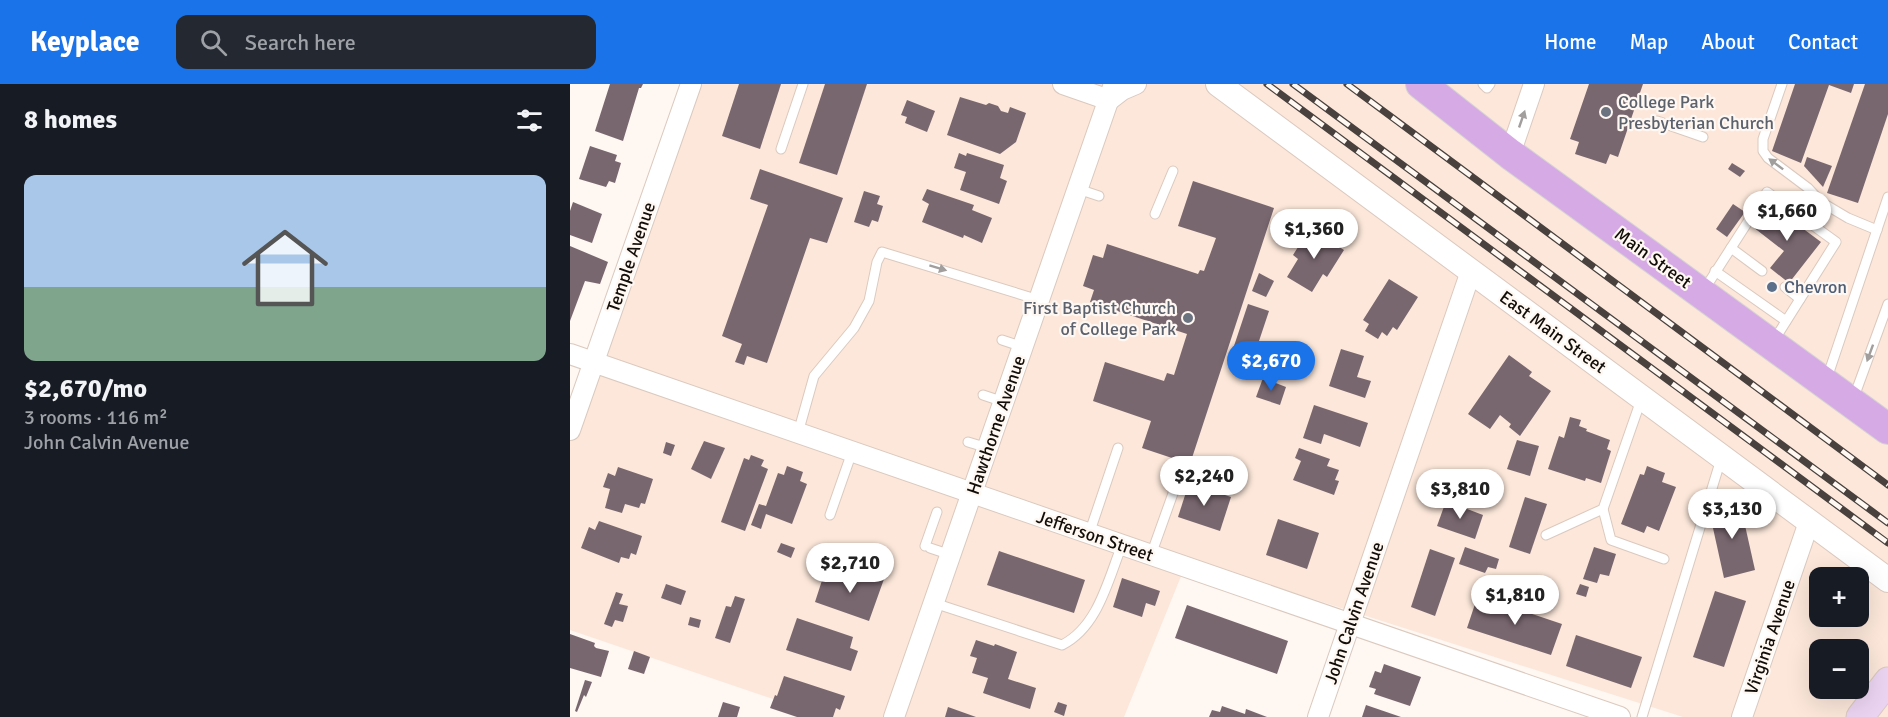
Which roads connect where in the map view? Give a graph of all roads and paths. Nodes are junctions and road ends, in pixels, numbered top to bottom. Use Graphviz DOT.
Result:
graph roads {
  1 [pos="691,84"];
  2 [pos="803,84"];
  3 [pos="1063,84"];
  4 [pos="1136,84"];
  5 [pos="1218,84"];
  6 [pos="1421,84"];
  7 [pos="1483,84"];
  8 [pos="1490,84"];
  9 [pos="1534,84"];
  10 [pos="1782,84"];
  11 [pos="1112,92"];
  12 [pos="1657,121"];
  13 [pos="1703,136"];
  14 [pos="781,149"];
  15 [pos="1510,154"];
  16 [pos="1173,171"];
  17 [pos="1078,189"];
  18 [pos="1099,196"];
  19 [pos="1888,197"];
  20 [pos="1155,214"];
  21 [pos="1877,230"];
  22 [pos="1731,248"];
  23 [pos="1471,271"];
  24 [pos="1762,271"];
  25 [pos="1708,282"];
  26 [pos="1785,287"];
  27 [pos="1800,299"];
  28 [pos="1039,300"];
  29 [pos="1888,304"];
  30 [pos="1779,332"];
  31 [pos="1002,340"];
  32 [pos="1023,347"];
  33 [pos="570,354"];
  34 [pos="594,362"];
  35 [pos="1825,383"];
  36 [pos="983,395"];
  37 [pos="1642,397"];
  38 [pos="1004,402"];
  39 [pos="1852,403"];
  40 [pos="1888,429"];
  41 [pos="570,430"];
  42 [pos="798,433"];
  43 [pos="968,442"];
  44 [pos="988,448"];
  45 [pos="1118,448"];
  46 [pos="852,452"];
  47 [pos="1722,456"];
  48 [pos="1181,471"];
  49 [pos="972,494"];
  50 [pos="1603,509"];
  51 [pos="937,512"];
  52 [pos="831,515"];
  53 [pos="1809,522"];
  54 [pos="1089,534"];
  55 [pos="1546,535"];
  56 [pos="1122,545"];
  57 [pos="951,555"];
  58 [pos="1150,555"];
  59 [pos="1664,559"];
  60 [pos="1888,580"];
  61 [pos="934,603"];
  62 [pos="1350,624"];
  63 [pos="1888,681"];
  64 [pos="894,717"];
  65 [pos="1318,717"];
  66 [pos="1620,717"];
  67 [pos="1642,717"];
  68 [pos="1742,717"];
  69 [pos="1860,717"];
  1 -- 34 [label="street, Temple Avenue"];
  2 -- 14 [label="lane"];
  3 -- 11 [label="street"];
  4 -- 11 [label="street"];
  5 -- 23 [label="street, East Main Street"];
  6 -- 15 [label="main road, Main Street"];
  7 -- 8 [label="lane"];
  15 -- 9 [label="street, one-way"];
  21 -- 10 [label="lane, one-way"];
  11 -- 17 [label="street, Hawthorne Avenue"];
  12 -- 13 [label="lane"];
  15 -- 25 [label="main road, Main Street"];
  16 -- 20 [label="lane"];
  17 -- 18 [label="lane"];
  17 -- 28 [label="street, Hawthorne Avenue"];
  19 -- 21 [label="lane"];
  21 -- 35 [label="lane"];
  22 -- 24 [label="lane"];
  22 -- 25 [label="lane"];
  22 -- 27 [label="lane"];
  23 -- 37 [label="street, East Main Street"];
  23 -- 62 [label="street, John Calvin Avenue"];
  25 -- 30 [label="main road, Main Street"];
  26 -- 27 [label="lane"];
  27 -- 30 [label="lane"];
  28 -- 32 [label="street, Hawthorne Avenue"];
  42 -- 28 [label="lane, one-way"];
  29 -- 39 [label="lane, one-way"];
  30 -- 35 [label="main road, Main Street"];
  31 -- 32 [label="lane"];
  32 -- 38 [label="street, Hawthorne Avenue"];
  33 -- 34 [label="street, Jefferson Street"];
  34 -- 41 [label="street, Temple Avenue"];
  34 -- 42 [label="street, Jefferson Street"];
  35 -- 39 [label="main road, Main Street"];
  36 -- 38 [label="lane"];
  37 -- 47 [label="street, East Main Street"];
  37 -- 50 [label="lane"];
  38 -- 44 [label="street, Hawthorne Avenue"];
  39 -- 40 [label="main road, Main Street"];
  42 -- 46 [label="street, Jefferson Street"];
  43 -- 44 [label="lane"];
  44 -- 49 [label="street, Hawthorne Avenue"];
  45 -- 54 [label="lane"];
  46 -- 49 [label="street, Jefferson Street"];
  46 -- 52 [label="lane"];
  47 -- 53 [label="street, East Main Street"];
  47 -- 67 [label="lane"];
  48 -- 58 [label="lane"];
  49 -- 54 [label="street, Jefferson Street"];
  49 -- 57 [label="street, Hawthorne Avenue"];
  50 -- 55 [label="lane"];
  50 -- 59 [label="lane"];
  51 -- 57 [label="lane"];
  53 -- 60 [label="street, East Main Street"];
  53 -- 68 [label="street, Virginia Avenue"];
  54 -- 56 [label="street, Jefferson Street"];
  56 -- 58 [label="street, Jefferson Street"];
  56 -- 61 [label="lane"];
  57 -- 61 [label="street, Hawthorne Avenue"];
  58 -- 62 [label="street, Jefferson Street"];
  61 -- 64 [label="street, Hawthorne Avenue"];
  62 -- 65 [label="street, John Calvin Avenue"];
  62 -- 66 [label="street, Jefferson Street"];
  63 -- 69 [label="main road"];
}
